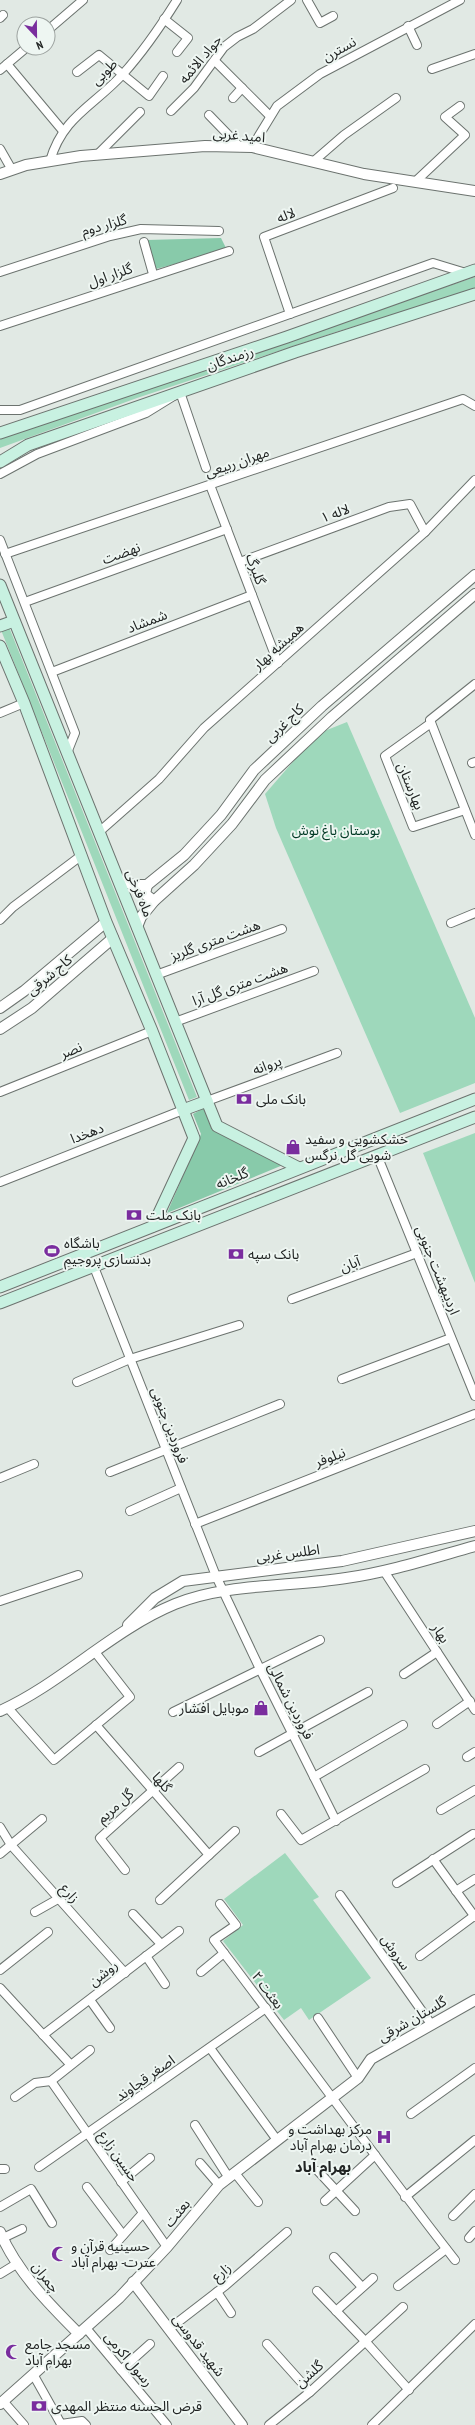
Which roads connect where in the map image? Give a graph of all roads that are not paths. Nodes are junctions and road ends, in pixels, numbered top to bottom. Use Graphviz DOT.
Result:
graph roads {
  1 [pos="83,0"];
  2 [pos="177,0"];
  3 [pos="291,0"];
  4 [pos="307,0"];
  5 [pos="460,0"];
  6 [pos="333,16"];
  7 [pos="164,19"];
  8 [pos="56,23"];
  9 [pos="408,26"];
  10 [pos="416,45"];
  11 [pos="177,52"];
  12 [pos="475,54"];
  13 [pos="16,56"];
  14 [pos="215,61"];
  15 [pos="7,64"];
  16 [pos="432,69"];
  17 [pos="0,70"];
  18 [pos="77,72"];
  19 [pos="123,74"];
  20 [pos="163,76"];
  21 [pos="242,88"];
  22 [pos="233,98"];
  23 [pos="396,98"];
  24 [pos="460,106"];
  25 [pos="171,111"];
  26 [pos="140,112"];
  27 [pos="209,115"];
  28 [pos="270,116"];
  29 [pos="63,131"];
  30 [pos="240,147"];
  31 [pos="252,147"];
  32 [pos="0,149"];
  33 [pos="97,155"];
  34 [pos="50,161"];
  35 [pos="314,161"];
  36 [pos="12,170"];
  37 [pos="0,174"];
  38 [pos="416,181"];
  39 [pos="392,188"];
  40 [pos="475,190"];
  41 [pos="219,232"];
  42 [pos="144,242"];
  43 [pos="229,251"];
  44 [pos="471,271"];
  45 [pos="0,272"];
  46 [pos="153,274"];
  47 [pos="475,294"];
  48 [pos="290,314"];
  49 [pos="0,326"];
  50 [pos="180,392"];
  51 [pos="475,406"];
  52 [pos="0,410"];
  53 [pos="0,433"];
  54 [pos="0,462"];
  55 [pos="206,468"];
  56 [pos="0,474"];
  57 [pos="475,480"];
  58 [pos="210,485"];
  59 [pos="227,529"];
  60 [pos="425,532"];
  61 [pos="0,540"];
  62 [pos="5,554"];
  63 [pos="240,562"];
  64 [pos="475,575"];
  65 [pos="0,586"];
  66 [pos="453,593"];
  67 [pos="475,594"];
  68 [pos="252,595"];
  69 [pos="25,602"];
  70 [pos="463,604"];
  71 [pos="14,621"];
  72 [pos="0,626"];
  73 [pos="0,646"];
  74 [pos="0,663"];
  75 [pos="278,664"];
  76 [pos="11,671"];
  77 [pos="52,672"];
  78 [pos="475,684"];
  79 [pos="24,703"];
  80 [pos="322,706"];
  81 [pos="0,713"];
  82 [pos="332,717"];
  83 [pos="431,722"];
  84 [pos="67,753"];
  85 [pos="465,810"];
  86 [pos="472,817"];
  87 [pos="99,832"];
  88 [pos="475,835"];
  89 [pos="82,855"];
  90 [pos="119,880"];
  91 [pos="147,885"];
  92 [pos="154,901"];
  93 [pos="475,913"];
  94 [pos="0,920"];
  95 [pos="106,922"];
  96 [pos="452,923"];
  97 [pos="137,927"];
  98 [pos="282,929"];
  99 [pos="113,938"];
  100 [pos="314,971"];
  101 [pos="156,975"];
  102 [pos="0,1008"];
  103 [pos="175,1022"];
  104 [pos="0,1029"];
  105 [pos="152,1031"];
  106 [pos="337,1053"];
  107 [pos="0,1092"];
  108 [pos="475,1098"];
  109 [pos="207,1101"];
  110 [pos="183,1110"];
  111 [pos="475,1117"];
  112 [pos="377,1155"];
  113 [pos="299,1168"];
  114 [pos="0,1182"];
  115 [pos="154,1226"];
  116 [pos="417,1253"];
  117 [pos="94,1266"];
  118 [pos="0,1287"];
  119 [pos="292,1299"];
  120 [pos="0,1303"];
  121 [pos="239,1325"];
  122 [pos="452,1338"];
  123 [pos="130,1359"];
  124 [pos="342,1379"];
  125 [pos="77,1382"];
  126 [pos="475,1396"];
  127 [pos="280,1404"];
  128 [pos="475,1414"];
  129 [pos="166,1450"];
  130 [pos="34,1464"];
  131 [pos="110,1472"];
  132 [pos="0,1478"];
  133 [pos="181,1488"];
  134 [pos="130,1511"];
  135 [pos="195,1524"];
  136 [pos="475,1530"];
  137 [pos="475,1546"];
  138 [pos="384,1571"];
  139 [pos="78,1575"];
  140 [pos="216,1576"];
  141 [pos="223,1592"];
  142 [pos="0,1601"];
  143 [pos="122,1632"];
  144 [pos="320,1640"];
  145 [pos="96,1652"];
  146 [pos="437,1652"];
  147 [pos="260,1669"];
  148 [pos="404,1674"];
  149 [pos="368,1692"];
  150 [pos="470,1701"];
  151 [pos="4,1710"];
  152 [pos="475,1710"];
  153 [pos="173,1712"];
  154 [pos="437,1724"];
  155 [pos="96,1725"];
  156 [pos="403,1725"];
  157 [pos="293,1734"];
  158 [pos="259,1752"];
  159 [pos="475,1752"];
  160 [pos="467,1757"];
  161 [pos="179,1767"];
  162 [pos="425,1769"];
  163 [pos="314,1777"];
  164 [pos="152,1790"];
  165 [pos="475,1790"];
  166 [pos="441,1810"];
  167 [pos="281,1814"];
  168 [pos="42,1819"];
  169 [pos="336,1821"];
  170 [pos="0,1827"];
  171 [pos="235,1831"];
  172 [pos="473,1834"];
  173 [pos="11,1845"];
  174 [pos="0,1854"];
  175 [pos="209,1855"];
  176 [pos="433,1859"];
  177 [pos="125,1870"];
  178 [pos="475,1879"];
  179 [pos="397,1882"];
  180 [pos="456,1891"];
  181 [pos="340,1895"];
  182 [pos="58,1899"];
  183 [pos="160,1900"];
  184 [pos="220,1904"];
  185 [pos="36,1912"];
  186 [pos="133,1914"];
  187 [pos="475,1917"];
  188 [pos="179,1931"];
  189 [pos="48,1932"];
  190 [pos="161,1944"];
  191 [pos="224,1953"];
  192 [pos="146,1956"];
  193 [pos="420,1956"];
  194 [pos="0,1970"];
  195 [pos="201,1972"];
  196 [pos="125,1973"];
  197 [pos="165,1984"];
  198 [pos="0,1988"];
  199 [pos="90,2000"];
  200 [pos="475,2000"];
  201 [pos="266,2008"];
  202 [pos="318,2018"];
  203 [pos="431,2024"];
  204 [pos="110,2028"];
  205 [pos="43,2036"];
  206 [pos="210,2048"];
  207 [pos="90,2050"];
  208 [pos="70,2064"];
  209 [pos="364,2066"];
  210 [pos="475,2068"];
  211 [pos="358,2078"];
  212 [pos="50,2081"];
  213 [pos="15,2097"];
  214 [pos="333,2097"];
  215 [pos="411,2114"];
  216 [pos="195,2125"];
  217 [pos="88,2134"];
  218 [pos="278,2140"];
  219 [pos="475,2140"];
  220 [pos="375,2155"];
  221 [pos="150,2158"];
  222 [pos="200,2163"];
  223 [pos="38,2167"];
  224 [pos="318,2171"];
  225 [pos="232,2175"];
  226 [pos="122,2182"];
  227 [pos="219,2185"];
  228 [pos="87,2187"];
  229 [pos="336,2191"];
  230 [pos="475,2194"];
  231 [pos="405,2197"];
  232 [pos="325,2201"];
  233 [pos="258,2202"];
  234 [pos="0,2207"];
  235 [pos="355,2211"];
  236 [pos="143,2213"];
  237 [pos="453,2216"];
  238 [pos="52,2223"];
  239 [pos="22,2229"];
  240 [pos="475,2231"];
  241 [pos="287,2232"];
  242 [pos="1,2235"];
  243 [pos="124,2235"];
  244 [pos="469,2238"];
  245 [pos="167,2247"];
  246 [pos="446,2249"];
  247 [pos="110,2250"];
  248 [pos="334,2257"];
  249 [pos="455,2260"];
  250 [pos="18,2263"];
  251 [pos="0,2274"];
  252 [pos="373,2278"];
  253 [pos="134,2282"];
  254 [pos="398,2286"];
  255 [pos="362,2287"];
  256 [pos="317,2291"];
  257 [pos="217,2292"];
  258 [pos="403,2307"];
  259 [pos="336,2311"];
  260 [pos="231,2313"];
  261 [pos="475,2324"];
  262 [pos="170,2329"];
  263 [pos="82,2331"];
  264 [pos="365,2341"];
  265 [pos="150,2344"];
  266 [pos="267,2344"];
  267 [pos="121,2370"];
  268 [pos="33,2374"];
  269 [pos="409,2390"];
  270 [pos="310,2392"];
  271 [pos="2,2403"];
  272 [pos="24,2425"];
  273 [pos="86,2425"];
  274 [pos="167,2425"];
  275 [pos="242,2425"];
  276 [pos="269,2425"];
  277 [pos="372,2425"];
  1 -- 8 [label="street"];
  2 -- 7 [label="street, طوبی"];
  3 -- 14 [label="street, جواد الائمه"];
  4 -- 6 [label="street"];
  5 -- 9 [label="street, نسترن"];
  7 -- 11 [label="street"];
  7 -- 19 [label="street, طوبی"];
  9 -- 10 [label="street"];
  9 -- 28 [label="street, نسترن"];
  12 -- 16 [label="street"];
  13 -- 15 [label="street"];
  14 -- 21 [label="street"];
  14 -- 25 [label="street, جواد الائمه"];
  15 -- 17 [label="street"];
  15 -- 29 [label="street"];
  18 -- 19 [label="street"];
  19 -- 20 [label="street"];
  19 -- 29 [label="street, طوبی"];
  21 -- 22 [label="street"];
  21 -- 28 [label="street"];
  23 -- 35 [label="street"];
  24 -- 38 [label="street"];
  26 -- 33 [label="street"];
  27 -- 30 [label="street"];
  28 -- 31 [label="street, نسترن"];
  29 -- 34 [label="street, طوبی"];
  30 -- 31 [label="street, امید غربی"];
  30 -- 33 [label="street, امید غربی"];
  31 -- 35 [label="street, امید غربی"];
  32 -- 36 [label="street"];
  33 -- 34 [label="street, امید غربی"];
  34 -- 36 [label="street, امید غربی"];
  35 -- 38 [label="street, امید غربی"];
  36 -- 37 [label="street, امید غربی"];
  38 -- 40 [label="street, امید غربی"];
  39 -- 48 [label="street, لاله"];
  41 -- 45 [label="street, گلزار دوم"];
  42 -- 46 [label="street"];
  43 -- 46 [label="street, گلزار اول"];
  44 -- 48 [label="street"];
  44 -- 53 [label="main road, رزمندگان"];
  46 -- 49 [label="street, گلزار اول"];
  47 -- 50 [label="main road, رزمندگان"];
  48 -- 52 [label="street"];
  50 -- 54 [label="main road, رزمندگان"];
  50 -- 55 [label="street"];
  50 -- 56 [label="street"];
  51 -- 58 [label="street, مهران ربیعی"];
  57 -- 60 [label="street, همیشه بهار"];
  58 -- 59 [label="street, گلبرگ"];
  58 -- 62 [label="street, مهران ربیعی"];
  59 -- 63 [label="street, گلبرگ"];
  59 -- 69 [label="street, نهضت"];
  60 -- 63 [label="street, لاله ۱"];
  60 -- 75 [label="street, همیشه بهار"];
  61 -- 62 [label="street"];
  62 -- 69 [label="street"];
  63 -- 68 [label="street, گلبرگ"];
  64 -- 66 [label="street, کاج غربی"];
  65 -- 71 [label="main road, ماه فرخی"];
  66 -- 70 [label="street"];
  66 -- 80 [label="street, کاج غربی"];
  67 -- 70 [label="street, کاج غربی"];
  68 -- 75 [label="street, گلبرگ"];
  68 -- 77 [label="street, شمشاد"];
  69 -- 77 [label="street"];
  70 -- 82 [label="street, کاج غربی"];
  71 -- 72 [label="main road"];
  71 -- 84 [label="main road, ماه فرخی"];
  73 -- 76 [label="main road"];
  74 -- 76 [label="street"];
  75 -- 87 [label="street, همیشه بهار"];
  76 -- 79 [label="main road"];
  77 -- 84 [label="street"];
  78 -- 83 [label="street, بهارستان"];
  79 -- 81 [label="street"];
  79 -- 89 [label="main road"];
  80 -- 82 [label="street"];
  80 -- 91 [label="street, کاج غربی"];
  82 -- 92 [label="street, کاج غربی"];
  83 -- 85 [label="street"];
  83 -- 85 [label="street, بهارستان"];
  84 -- 87 [label="main road, ماه فرخی"];
  85 -- 86 [label="street"];
  86 -- 88 [label="street"];
  87 -- 90 [label="main road, ماه فرخی"];
  89 -- 94 [label="street"];
  89 -- 95 [label="main road"];
  90 -- 91 [label="street"];
  90 -- 97 [label="main road, ماه فرخی"];
  91 -- 92 [label="street"];
  92 -- 97 [label="street, کاج غربی"];
  93 -- 96 [label="street"];
  95 -- 99 [label="main road"];
  95 -- 102 [label="street, کاج شرقی"];
  97 -- 101 [label="main road, ماه فرخی"];
  98 -- 101 [label="street, هشت متری گلریز"];
  99 -- 104 [label="street, کاج شرقی"];
  99 -- 105 [label="main road"];
  100 -- 103 [label="street, هشت متری گل آرا"];
  101 -- 103 [label="main road, ماه فرخی"];
  103 -- 109 [label="main road, ماه فرخی"];
  105 -- 107 [label="street, نصر"];
  105 -- 110 [label="main road"];
  106 -- 109 [label="street, پروانه"];
  108 -- 113 [label="main road, گلخانه"];
  109 -- 110 [label="main road"];
  109 -- 113 [label="main road, ماه فرخی"];
  110 -- 114 [label="street, دهخدا"];
  110 -- 115 [label="main road"];
  111 -- 112 [label="main road"];
  112 -- 116 [label="street, اردیبهشت جنوبی"];
  112 -- 117 [label="main road"];
  113 -- 115 [label="main road, گلخانه"];
  115 -- 118 [label="main road, گلخانه"];
  116 -- 119 [label="street, آبان"];
  116 -- 122 [label="street, اردیبهشت جنوبی"];
  117 -- 120 [label="main road"];
  117 -- 123 [label="street, فروردین جنوبی"];
  121 -- 123 [label="street"];
  122 -- 124 [label="street"];
  122 -- 126 [label="street, اردیبهشت جنوبی"];
  123 -- 125 [label="street"];
  123 -- 129 [label="street, فروردین جنوبی"];
  127 -- 129 [label="street"];
  128 -- 135 [label="street, نیلوفر"];
  129 -- 131 [label="street"];
  129 -- 133 [label="street, فروردین جنوبی"];
  130 -- 132 [label="street"];
  133 -- 134 [label="street"];
  133 -- 135 [label="street, فروردین جنوبی"];
  135 -- 140 [label="street, فروردین جنوبی"];
  136 -- 140 [label="street, اطلس غربی"];
  137 -- 138 [label="street, اطلس غربی"];
  138 -- 141 [label="street, اطلس غربی"];
  138 -- 146 [label="street, بهار"];
  139 -- 142 [label="street"];
  140 -- 141 [label="street, فروردین جنوبی"];
  140 -- 143 [label="street, اطلس غربی"];
  141 -- 143 [label="street, اطلس غربی"];
  141 -- 147 [label="street, فروردین شمالی"];
  143 -- 145 [label="street, اطلس غربی"];
  144 -- 147 [label="street"];
  145 -- 151 [label="street, اطلس غربی"];
  145 -- 155 [label="street"];
  146 -- 148 [label="street"];
  146 -- 150 [label="street, بهار"];
  147 -- 153 [label="street"];
  147 -- 157 [label="street, فروردین شمالی"];
  149 -- 157 [label="street"];
  150 -- 152 [label="street, بهار"];
  150 -- 154 [label="street"];
  151 -- 155 [label="street"];
  155 -- 164 [label="street, گلها"];
  156 -- 163 [label="street"];
  157 -- 158 [label="street"];
  157 -- 163 [label="street, فروردین شمالی"];
  159 -- 160 [label="street"];
  161 -- 164 [label="street, گل مریم"];
  162 -- 169 [label="street"];
  163 -- 169 [label="street, فروردین شمالی"];
  164 -- 175 [label="street, گلها"];
  164 -- 177 [label="street, گل مریم"];
  165 -- 166 [label="street"];
  167 -- 169 [label="street"];
  168 -- 173 [label="street"];
  170 -- 173 [label="street, زارع"];
  171 -- 175 [label="street"];
  172 -- 176 [label="street"];
  173 -- 174 [label="street"];
  173 -- 182 [label="street, زارع"];
  175 -- 183 [label="street"];
  176 -- 179 [label="street"];
  176 -- 180 [label="street"];
  178 -- 180 [label="street"];
  180 -- 187 [label="street"];
  181 -- 203 [label="street, سروش"];
  182 -- 185 [label="street"];
  182 -- 196 [label="street, زارع"];
  184 -- 191 [label="street, بعثت ۲"];
  186 -- 190 [label="street"];
  187 -- 193 [label="street"];
  188 -- 190 [label="street, روشن"];
  189 -- 194 [label="street"];
  190 -- 192 [label="street, روشن"];
  191 -- 195 [label="street"];
  191 -- 201 [label="street, بعثت ۲"];
  192 -- 196 [label="street, روشن"];
  192 -- 197 [label="street"];
  196 -- 199 [label="street, روشن"];
  198 -- 205 [label="street"];
  199 -- 204 [label="street"];
  199 -- 205 [label="street, روشن"];
  200 -- 203 [label="street, گلستان شرقی"];
  201 -- 206 [label="street, اصغر قجاوند"];
  201 -- 214 [label="street, بعثت ۲"];
  202 -- 211 [label="street"];
  203 -- 209 [label="street, گلستان شرقی"];
  205 -- 208 [label="street"];
  206 -- 217 [label="street, اصغر قجاوند"];
  206 -- 218 [label="street"];
  207 -- 208 [label="street"];
  208 -- 212 [label="street"];
  209 -- 211 [label="street, بعثت"];
  210 -- 215 [label="street"];
  211 -- 214 [label="street, بعثت"];
  212 -- 213 [label="street"];
  212 -- 217 [label="street, حسین زارع"];
  214 -- 218 [label="street, بعثت"];
  214 -- 220 [label="street, بعثت ۲"];
  216 -- 225 [label="street"];
  217 -- 223 [label="street, اصغر قجاوند"];
  217 -- 226 [label="street, حسین زارع"];
  218 -- 225 [label="street, بعثت"];
  219 -- 231 [label="street"];
  220 -- 229 [label="street"];
  220 -- 231 [label="street, بعثت ۲"];
  221 -- 226 [label="street"];
  222 -- 227 [label="street"];
  224 -- 229 [label="street"];
  225 -- 227 [label="street, بعثت"];
  225 -- 233 [label="street"];
  226 -- 236 [label="street, حسین زارع"];
  227 -- 245 [label="street, بعثت"];
  228 -- 243 [label="street"];
  229 -- 232 [label="street"];
  229 -- 235 [label="street"];
  230 -- 237 [label="street"];
  231 -- 246 [label="street, بعثت ۲"];
  234 -- 238 [label="street"];
  236 -- 243 [label="street"];
  236 -- 245 [label="street, حسین زارع"];
  239 -- 242 [label="street"];
  240 -- 244 [label="street"];
  241 -- 257 [label="street, زارع"];
  242 -- 250 [label="street, چمران"];
  243 -- 247 [label="street"];
  245 -- 253 [label="street, بعثت"];
  246 -- 249 [label="street, بعثت ۲"];
  246 -- 254 [label="street"];
  248 -- 255 [label="street"];
  250 -- 251 [label="street"];
  250 -- 263 [label="street, چمران"];
  252 -- 255 [label="street"];
  253 -- 262 [label="street, شهید قدوسی"];
  253 -- 263 [label="street, بعثت"];
  255 -- 259 [label="street"];
  256 -- 259 [label="street"];
  257 -- 260 [label="street"];
  257 -- 262 [label="street, زارع"];
  258 -- 264 [label="street, گلشن"];
  259 -- 264 [label="street"];
  261 -- 269 [label="street"];
  262 -- 275 [label="street, شهید قدوسی"];
  263 -- 267 [label="street, رسول اکرمی"];
  263 -- 268 [label="street, بعثت"];
  264 -- 269 [label="street"];
  264 -- 270 [label="street, گلشن"];
  265 -- 267 [label="street"];
  266 -- 270 [label="street"];
  267 -- 274 [label="street, رسول اکرمی"];
  268 -- 271 [label="street, بعثت"];
  268 -- 273 [label="street"];
  269 -- 277 [label="street"];
  270 -- 276 [label="street, گلشن"];
  271 -- 272 [label="street"];
}
